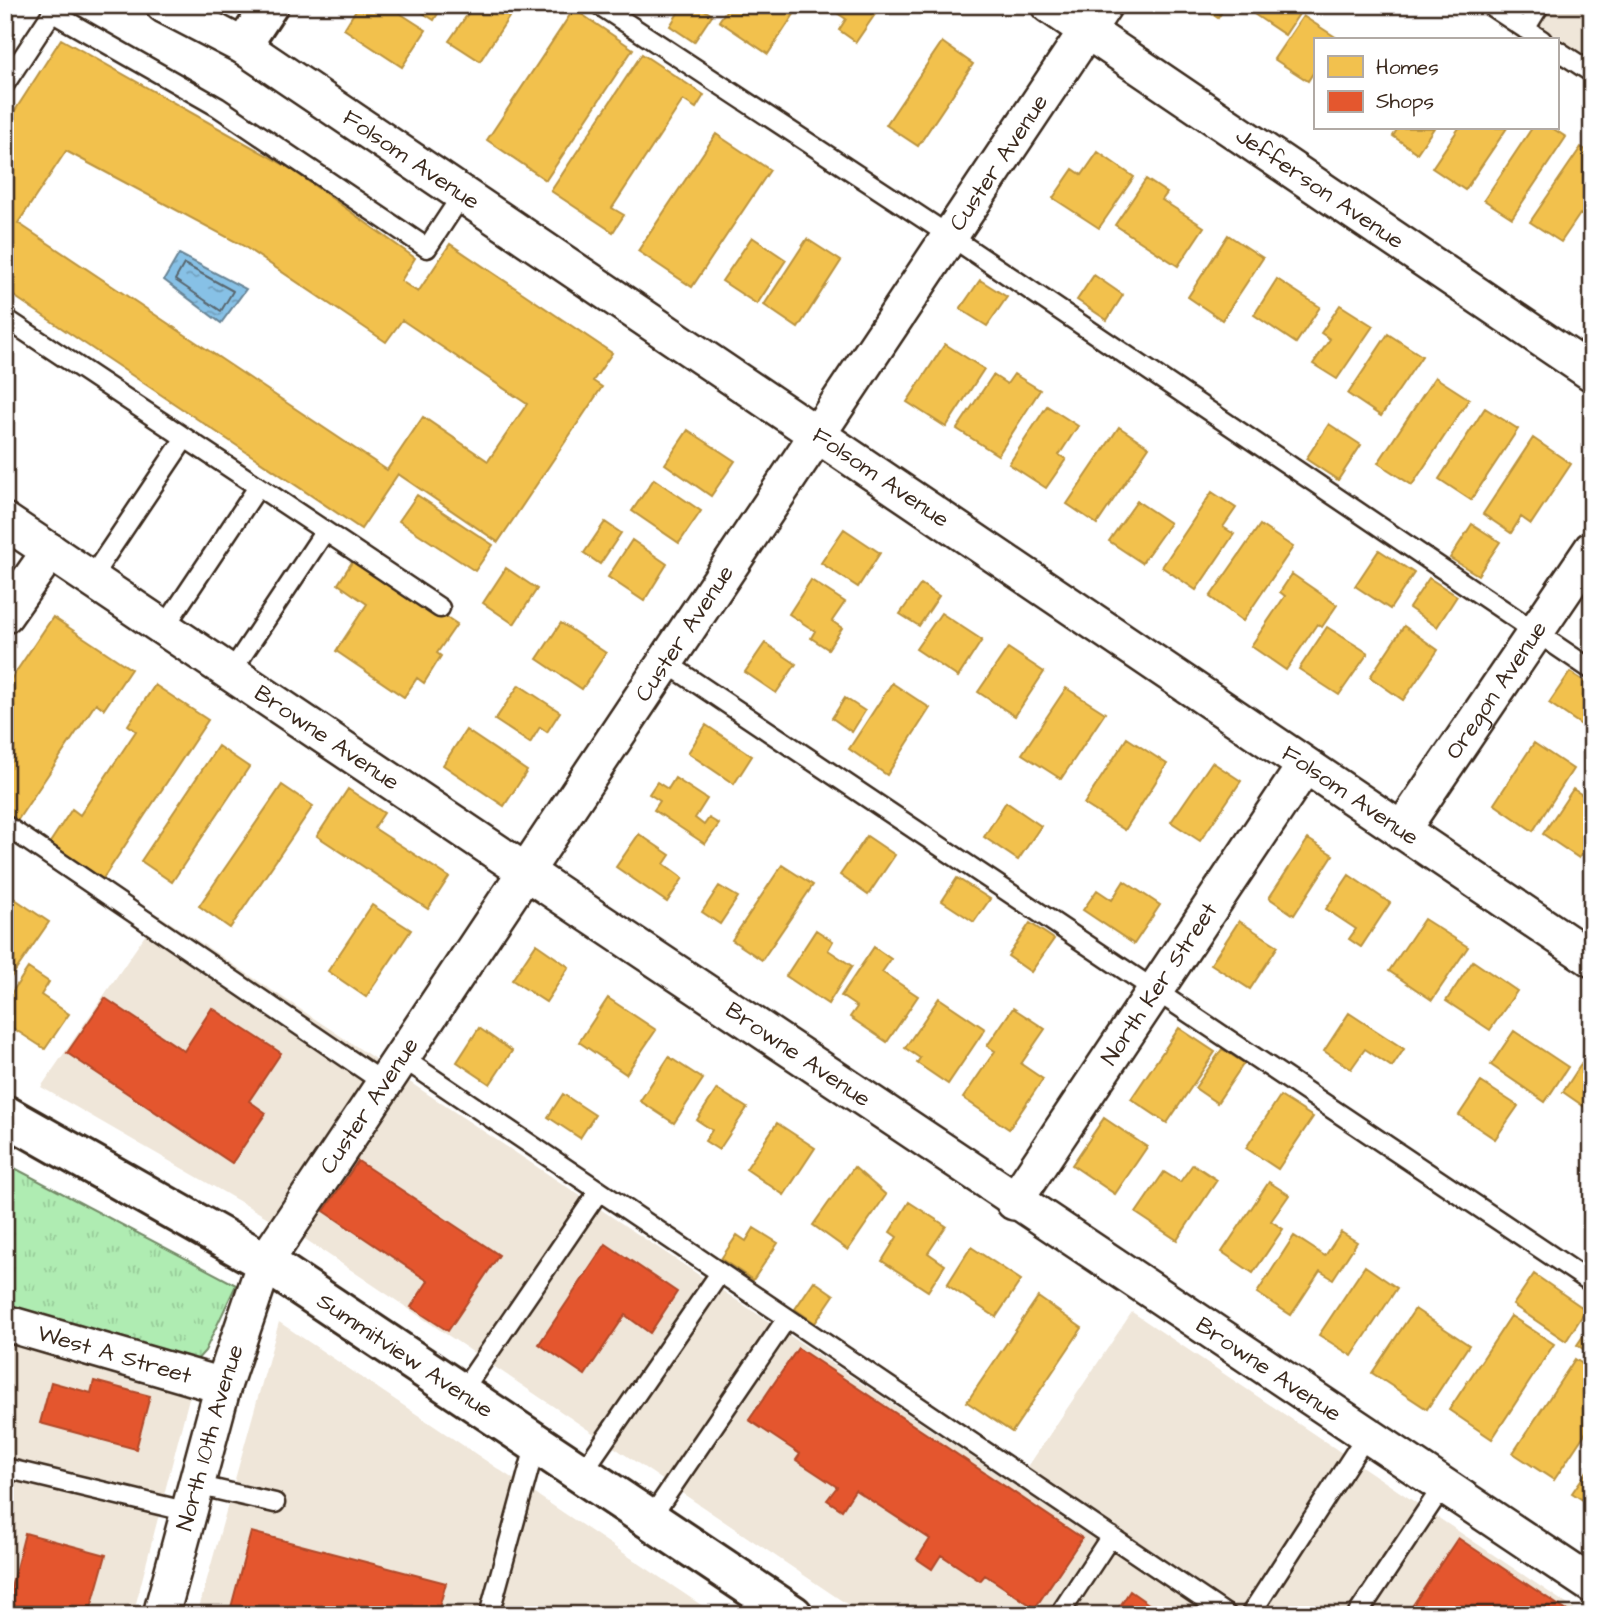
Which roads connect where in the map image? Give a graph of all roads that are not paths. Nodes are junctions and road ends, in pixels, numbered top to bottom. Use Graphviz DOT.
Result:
graph roads {
  1 [pos="164,5"];
  2 [pos="270,5"];
  3 [pos="599,5"];
  4 [pos="1049,5"];
  5 [pos="1489,5"];
  6 [pos="1541,5"];
  7 [pos="55,9"];
  8 [pos="1096,18"];
  9 [pos="1525,29"];
  10 [pos="1539,38"];
  11 [pos="243,46"];
  12 [pos="1558,51"];
  13 [pos="1592,73"];
  14 [pos="5,84"];
  15 [pos="463,195"];
  16 [pos="950,236"];
  17 [pos="5,318"];
  18 [pos="1592,373"];
  19 [pos="817,435"];
  20 [pos="185,438"];
  21 [pos="258,487"];
  22 [pos="5,521"];
  23 [pos="325,531"];
  24 [pos="1592,549"];
  25 [pos="50,551"];
  26 [pos="91,578"];
  27 [pos="440,608"];
  28 [pos="5,615"];
  29 [pos="164,628"];
  30 [pos="1535,633"];
  31 [pos="665,662"];
  32 [pos="1592,670"];
  33 [pos="231,672"];
  34 [pos="1304,766"];
  35 [pos="5,825"];
  36 [pos="1401,831"];
  37 [pos="526,870"];
  38 [pos="1592,959"];
  39 [pos="1155,990"];
  40 [pos="393,1070"];
  41 [pos="5,1115"];
  42 [pos="599,1191"];
  43 [pos="1014,1202"];
  44 [pos="265,1262"];
  45 [pos="720,1273"];
  46 [pos="1592,1283"];
  47 [pos="787,1318"];
  48 [pos="5,1323"];
  49 [pos="223,1386"];
  50 [pos="461,1393"];
  51 [pos="1366,1436"];
  52 [pos="536,1443"];
  53 [pos="5,1468"];
  54 [pos="582,1473"];
  55 [pos="1443,1486"];
  56 [pos="192,1499"];
  57 [pos="275,1503"];
  58 [pos="650,1519"];
  59 [pos="1111,1536"];
  60 [pos="1592,1586"];
  61 [pos="773,1608"];
  62 [pos="161,1615"];
  63 [pos="489,1615"];
  64 [pos="1059,1615"];
  65 [pos="1227,1615"];
  66 [pos="1250,1615"];
  67 [pos="1357,1615"];
  1 -- 11 [label="street, Folsom Avenue"];
  2 -- 11 [label="street"];
  3 -- 16 [label="lane"];
  4 -- 8 [label="street, Jefferson Avenue"];
  5 -- 9 [label="lane"];
  6 -- 9 [label="lane"];
  7 -- 14 [label="lane"];
  7 -- 15 [label="lane"];
  8 -- 16 [label="street, Custer Avenue"];
  8 -- 18 [label="street, Jefferson Avenue"];
  9 -- 10 [label="lane"];
  11 -- 15 [label="street, Folsom Avenue"];
  12 -- 13 [label="lane"];
  15 -- 19 [label="street, Folsom Avenue"];
  16 -- 19 [label="street, Custer Avenue"];
  16 -- 30 [label="lane"];
  17 -- 20 [label="lane"];
  19 -- 31 [label="street, Custer Avenue"];
  19 -- 34 [label="street, Folsom Avenue"];
  20 -- 21 [label="lane"];
  20 -- 26 [label="lane"];
  21 -- 23 [label="lane"];
  21 -- 29 [label="lane"];
  22 -- 25 [label="street, Browne Avenue"];
  23 -- 27 [label="lane"];
  23 -- 33 [label="lane"];
  24 -- 30 [label="street, Oregon Avenue"];
  25 -- 26 [label="street, Browne Avenue"];
  25 -- 28 [label="street"];
  26 -- 29 [label="street, Browne Avenue"];
  29 -- 33 [label="street, Browne Avenue"];
  30 -- 32 [label="lane"];
  30 -- 36 [label="street, Oregon Avenue"];
  31 -- 37 [label="street, Custer Avenue"];
  31 -- 39 [label="lane"];
  33 -- 37 [label="street, Browne Avenue"];
  34 -- 36 [label="street, Folsom Avenue"];
  34 -- 39 [label="street, North Ker Street"];
  35 -- 40 [label="lane"];
  36 -- 38 [label="street, Folsom Avenue"];
  37 -- 40 [label="street, Custer Avenue"];
  37 -- 43 [label="street, Browne Avenue"];
  39 -- 43 [label="street, North Ker Street"];
  39 -- 46 [label="lane"];
  40 -- 42 [label="lane"];
  40 -- 44 [label="street, Custer Avenue"];
  41 -- 44 [label="main road, Summitview Avenue"];
  42 -- 45 [label="lane"];
  42 -- 50 [label="lane"];
  43 -- 51 [label="street, Browne Avenue"];
  44 -- 49 [label="street, North 10th Avenue"];
  44 -- 50 [label="main road, Summitview Avenue"];
  45 -- 47 [label="lane"];
  45 -- 54 [label="lane"];
  47 -- 58 [label="lane"];
  47 -- 59 [label="lane"];
  48 -- 49 [label="street, West A Street"];
  49 -- 56 [label="street, North 10th Avenue"];
  50 -- 52 [label="main road, Summitview Avenue"];
  51 -- 55 [label="street, Browne Avenue"];
  51 -- 66 [label="lane"];
  52 -- 54 [label="main road, Summitview Avenue"];
  52 -- 63 [label="lane"];
  53 -- 56 [label="lane"];
  54 -- 58 [label="main road, Summitview Avenue"];
  55 -- 60 [label="street, Browne Avenue"];
  55 -- 67 [label="lane"];
  56 -- 57 [label="lane"];
  56 -- 62 [label="street, North 10th Avenue"];
  58 -- 61 [label="main road, Summitview Avenue"];
  59 -- 64 [label="lane"];
  59 -- 65 [label="lane"];
}
